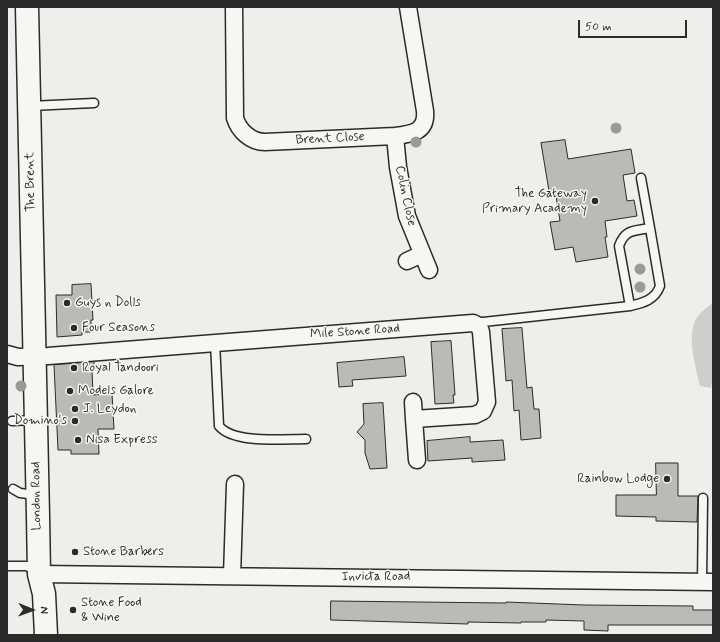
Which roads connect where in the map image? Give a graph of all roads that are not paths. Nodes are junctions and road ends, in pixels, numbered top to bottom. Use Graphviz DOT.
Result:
graph roads {
  1 [pos="27,7"];
  2 [pos="234,7"];
  3 [pos="408,7"];
  4 [pos="94,103"];
  5 [pos="29,106"];
  6 [pos="395,136"];
  7 [pos="641,178"];
  8 [pos="650,228"];
  9 [pos="422,254"];
  10 [pos="407,261"];
  11 [pos="429,270"];
  12 [pos="630,306"];
  13 [pos="473,323"];
  14 [pos="215,342"];
  15 [pos="7,354"];
  16 [pos="34,357"];
  17 [pos="413,402"];
  18 [pos="36,420"];
  19 [pos="414,420"];
  20 [pos="12,421"];
  21 [pos="306,439"];
  22 [pos="417,460"];
  23 [pos="235,484"];
  24 [pos="13,489"];
  25 [pos="37,496"];
  26 [pos="703,498"];
  27 [pos="7,566"];
  28 [pos="39,574"];
  29 [pos="232,576"];
  30 [pos="708,582"];
  31 [pos="32,635"];
  32 [pos="46,635"];
  1 -- 5 [label="main road, The Brent"];
  2 -- 6 [label="street, Brent Close"];
  3 -- 6 [label="street, Brent Close"];
  4 -- 5 [label="lane"];
  5 -- 16 [label="main road, The Brent"];
  6 -- 9 [label="street, Colin Close"];
  7 -- 8 [label="lane"];
  8 -- 12 [label="lane"];
  8 -- 12 [label="lane"];
  9 -- 10 [label="street"];
  9 -- 11 [label="street, Colin Close"];
  12 -- 13 [label="lane"];
  13 -- 14 [label="street, Mile Stone Road"];
  13 -- 19 [label="street"];
  14 -- 16 [label="street, Mile Stone Road"];
  14 -- 21 [label="lane"];
  15 -- 16 [label="street, Mile Stone Road"];
  16 -- 18 [label="main road, London Road"];
  17 -- 19 [label="street"];
  18 -- 20 [label="lane"];
  18 -- 25 [label="main road, London Road"];
  19 -- 22 [label="street"];
  23 -- 29 [label="street"];
  24 -- 25 [label="lane"];
  25 -- 28 [label="main road, London Road"];
  26 -- 30 [label="lane"];
  27 -- 28 [label="lane"];
  28 -- 29 [label="street, Invicta Road"];
  28 -- 31 [label="main road"];
  28 -- 32 [label="main road, London Road"];
  29 -- 30 [label="street, Invicta Road"];
}
